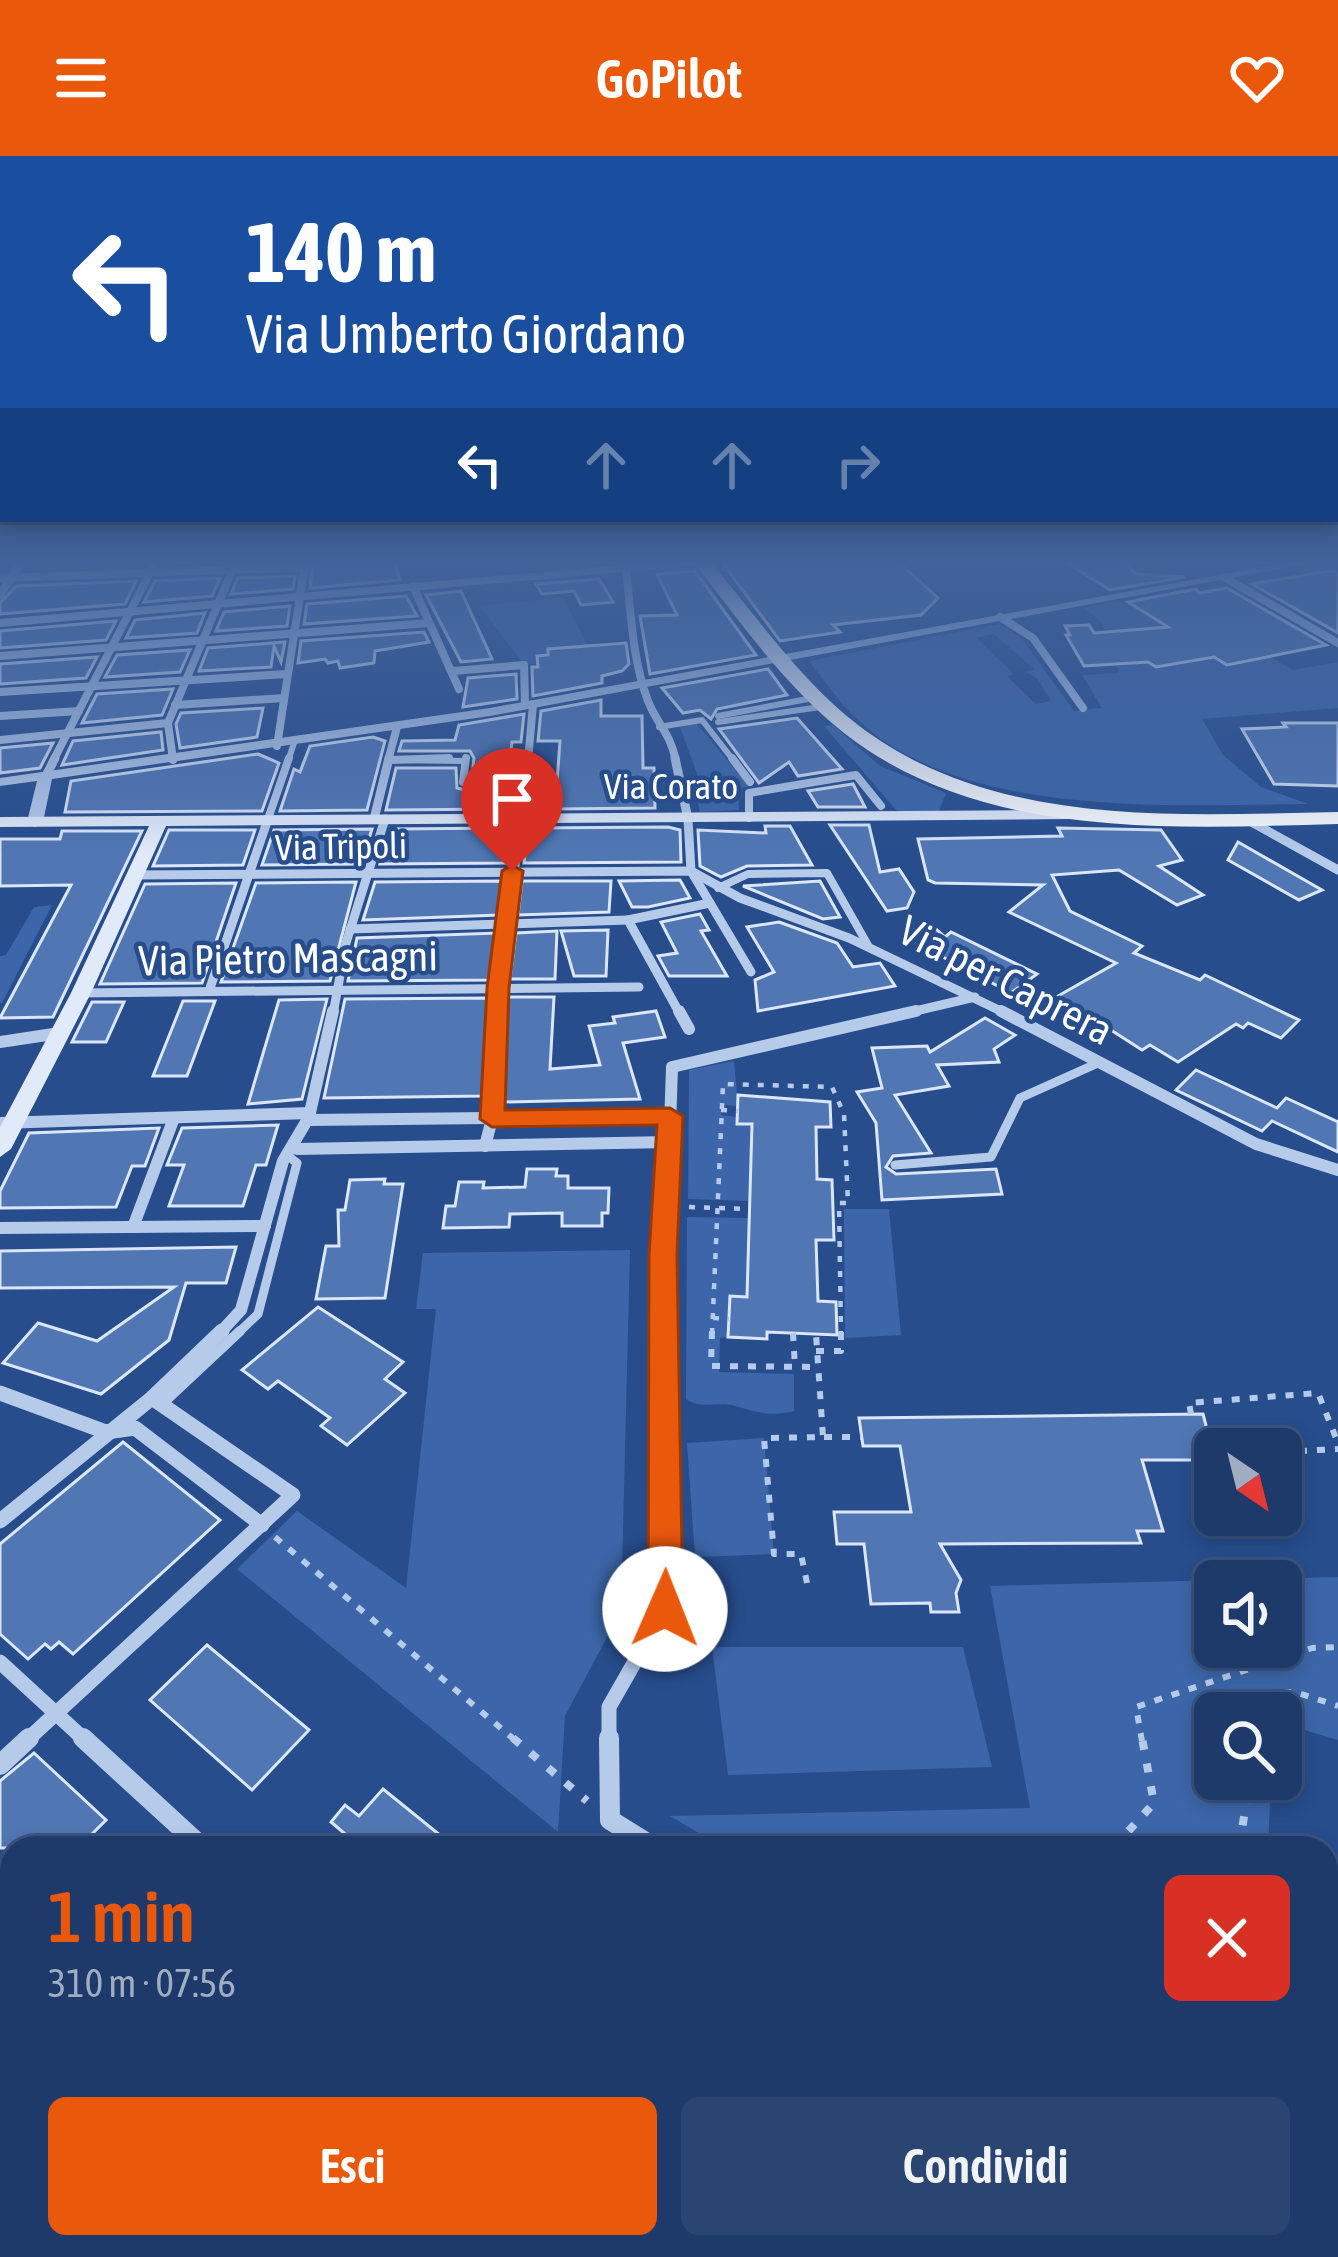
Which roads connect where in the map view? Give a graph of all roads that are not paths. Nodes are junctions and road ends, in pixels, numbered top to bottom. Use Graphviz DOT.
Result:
graph roads {
  1 [pos="105,659"];
  2 [pos="195,659"];
  3 [pos="289,659"];
  4 [pos="447,659"];
  5 [pos="639,659"];
  6 [pos="777,659"];
  7 [pos="784,659"];
  8 [pos="1049,659"];
  9 [pos="453,671"];
  10 [pos="287,674"];
  11 [pos="186,681"];
  12 [pos="643,684"];
  13 [pos="92,686"];
  14 [pos="459,689"];
  15 [pos="0,692"];
  16 [pos="284,698"];
  17 [pos="823,701"];
  18 [pos="175,705"];
  19 [pos="529,705"];
  20 [pos="1083,708"];
  21 [pos="79,711"];
  22 [pos="0,716"];
  23 [pos="168,722"];
  24 [pos="397,727"];
  25 [pos="659,727"];
  26 [pos="67,734"];
  27 [pos="0,740"];
  28 [pos="294,743"];
  29 [pos="277,746"];
  30 [pos="173,760"];
  31 [pos="389,760"];
  32 [pos="45,778"];
  33 [pos="950,781"];
  34 [pos="0,782"];
  35 [pos="463,782"];
  36 [pos="750,782"];
  37 [pos="881,806"];
  38 [pos="1066,815"];
  39 [pos="940,817"];
  40 [pos="749,818"];
  41 [pos="1338,818"];
  42 [pos="161,819"];
  43 [pos="268,819"];
  44 [pos="379,819"];
  45 [pos="523,819"];
  46 [pos="688,819"];
  47 [pos="1246,819"];
  48 [pos="0,822"];
  49 [pos="35,822"];
  50 [pos="1338,870"];
  51 [pos="512,871"];
  52 [pos="691,871"];
  53 [pos="368,873"];
  54 [pos="246,874"];
  55 [pos="135,875"];
  56 [pos="718,888"];
  57 [pos="710,903"];
  58 [pos="628,920"];
  59 [pos="506,927"];
  60 [pos="350,929"];
  61 [pos="869,947"];
  62 [pos="751,972"];
  63 [pos="640,987"];
  64 [pos="498,988"];
  65 [pos="336,990"];
  66 [pos="208,991"];
  67 [pos="81,992"];
  68 [pos="975,998"];
  69 [pos="689,1029"];
  70 [pos="61,1033"];
  71 [pos="0,1042"];
  72 [pos="1098,1063"];
  73 [pos="670,1116"];
  74 [pos="309,1117"];
  75 [pos="174,1118"];
  76 [pos="492,1119"];
  77 [pos="7,1122"];
  78 [pos="670,1142"];
  79 [pos="485,1146"];
  80 [pos="0,1149"];
  81 [pos="292,1152"];
  82 [pos="895,1165"];
  83 [pos="1338,1170"];
  84 [pos="265,1226"];
  85 [pos="134,1227"];
  86 [pos="0,1228"];
  87 [pos="0,1393"];
  88 [pos="156,1401"];
  89 [pos="106,1432"];
  90 [pos="0,1521"];
  91 [pos="262,1526"];
  92 [pos="0,1662"];
  93 [pos="58,1712"];
  94 [pos="0,1765"];
  95 [pos="190,1836"];
  96 [pos="635,1836"];
  1 -- 13 [label="street"];
  2 -- 11 [label="street"];
  3 -- 10 [label="street"];
  4 -- 9 [label="street"];
  5 -- 12 [label="street"];
  6 -- 12 [label="street"];
  7 -- 17 [label="main road"];
  8 -- 20 [label="street"];
  9 -- 14 [label="street"];
  9 -- 19 [label="street"];
  10 -- 11 [label="street"];
  10 -- 16 [label="street"];
  11 -- 13 [label="street"];
  11 -- 18 [label="street"];
  12 -- 19 [label="street"];
  12 -- 25 [label="street"];
  13 -- 15 [label="street"];
  13 -- 21 [label="street"];
  16 -- 18 [label="street"];
  16 -- 29 [label="street"];
  17 -- 17 [label="lane"];
  17 -- 33 [label="main road"];
  18 -- 23 [label="street"];
  19 -- 24 [label="street"];
  19 -- 45 [label="street"];
  21 -- 22 [label="street"];
  21 -- 26 [label="street"];
  23 -- 26 [label="street"];
  23 -- 30 [label="street"];
  24 -- 28 [label="street"];
  24 -- 31 [label="street"];
  25 -- 36 [label="lane"];
  25 -- 46 [label="street"];
  26 -- 27 [label="street"];
  26 -- 32 [label="street"];
  28 -- 29 [label="street"];
  28 -- 43 [label="lane"];
  29 -- 30 [label="street"];
  30 -- 32 [label="street"];
  31 -- 35 [label="lane"];
  31 -- 44 [label="street"];
  32 -- 34 [label="street"];
  32 -- 49 [label="street"];
  33 -- 38 [label="main road"];
  33 -- 39 [label="main road"];
  37 -- 40 [label="lane"];
  38 -- 39 [label="main road, Via Corato"];
  38 -- 47 [label="main road"];
  39 -- 40 [label="main road, Via Corato"];
  40 -- 46 [label="main road, Via Corato"];
  41 -- 47 [label="main road"];
  42 -- 43 [label="main road, Via Corato"];
  42 -- 49 [label="main road, Via Corato"];
  42 -- 55 [label="main road"];
  43 -- 44 [label="main road, Via Corato"];
  43 -- 54 [label="street"];
  44 -- 45 [label="main road, Via Corato"];
  44 -- 53 [label="street"];
  45 -- 46 [label="main road, Via Corato"];
  45 -- 51 [label="street"];
  46 -- 52 [label="street"];
  47 -- 50 [label="street"];
  48 -- 49 [label="main road, Via Corato"];
  51 -- 52 [label="street, Via Tripoli"];
  51 -- 53 [label="street, Via Tripoli"];
  51 -- 59 [label="street"];
  52 -- 56 [label="street, Via per Caprera"];
  52 -- 57 [label="street"];
  53 -- 54 [label="street, Via Tripoli"];
  53 -- 60 [label="street"];
  54 -- 55 [label="street, Via Tripoli"];
  54 -- 66 [label="street"];
  55 -- 67 [label="main road"];
  56 -- 61 [label="street, Via per Caprera"];
  56 -- 61 [label="lane"];
  57 -- 58 [label="street"];
  57 -- 62 [label="street"];
  58 -- 59 [label="street"];
  58 -- 69 [label="street"];
  59 -- 60 [label="street"];
  59 -- 64 [label="street"];
  60 -- 65 [label="street"];
  61 -- 68 [label="street, Via per Caprera"];
  63 -- 64 [label="street, Via Pietro Mascagni"];
  64 -- 65 [label="street, Via Pietro Mascagni"];
  64 -- 76 [label="street"];
  65 -- 66 [label="street, Via Pietro Mascagni"];
  65 -- 74 [label="street"];
  66 -- 67 [label="street, Via Pietro Mascagni"];
  67 -- 70 [label="main road"];
  68 -- 72 [label="street, Via per Caprera"];
  68 -- 73 [label="street"];
  70 -- 71 [label="street"];
  70 -- 77 [label="main road"];
  72 -- 82 [label="lane"];
  72 -- 83 [label="street, Via per Caprera"];
  73 -- 76 [label="street"];
  73 -- 78 [label="street"];
  74 -- 75 [label="street"];
  74 -- 76 [label="street"];
  74 -- 81 [label="street"];
  75 -- 77 [label="street"];
  75 -- 85 [label="street"];
  76 -- 79 [label="street"];
  77 -- 80 [label="main road"];
  78 -- 79 [label="street"];
  78 -- 96 [label="street"];
  79 -- 81 [label="street"];
  81 -- 84 [label="street"];
  81 -- 88 [label="lane"];
  84 -- 85 [label="street"];
  84 -- 88 [label="street"];
  85 -- 86 [label="street"];
  87 -- 89 [label="street"];
  88 -- 89 [label="street"];
  88 -- 91 [label="street"];
  89 -- 90 [label="street"];
  89 -- 91 [label="street"];
  91 -- 93 [label="street"];
  92 -- 93 [label="street"];
  93 -- 94 [label="street"];
  93 -- 95 [label="street"];
}
